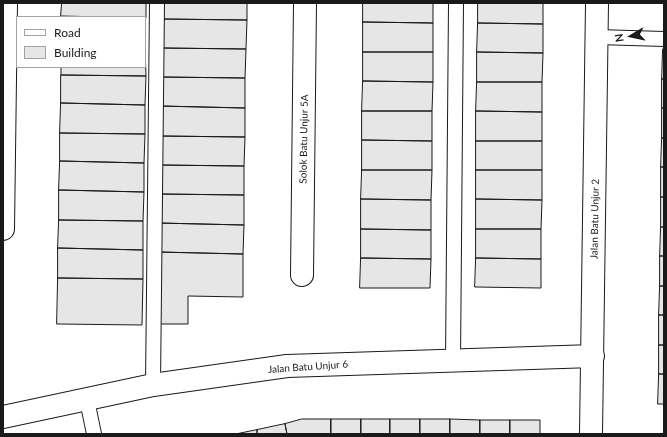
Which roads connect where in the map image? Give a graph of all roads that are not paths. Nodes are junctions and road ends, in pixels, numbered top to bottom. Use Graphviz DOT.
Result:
graph roads {
  1 [pos="6,3"];
  2 [pos="157,3"];
  3 [pos="305,3"];
  4 [pos="456,3"];
  5 [pos="597,3"];
  6 [pos="597,37"];
  7 [pos="664,39"];
  8 [pos="3,229"];
  9 [pos="302,275"];
  10 [pos="593,356"];
  11 [pos="453,361"];
  12 [pos="153,385"];
  13 [pos="87,400"];
  14 [pos="3,417"];
  15 [pos="94,434"];
  16 [pos="591,434"];
  1 -- 8 [label="street"];
  2 -- 12 [label="lane"];
  3 -- 9 [label="street, Solok Batu Unjur 5A"];
  4 -- 11 [label="lane"];
  5 -- 6 [label="street, Jalan Batu Unjur 2"];
  6 -- 7 [label="lane"];
  6 -- 10 [label="street, Jalan Batu Unjur 2"];
  10 -- 11 [label="street, Jalan Batu Unjur 6"];
  10 -- 16 [label="street, Jalan Batu Unjur 2"];
  11 -- 12 [label="street, Jalan Batu Unjur 6"];
  12 -- 13 [label="street, Jalan Batu Unjur 6"];
  13 -- 14 [label="street, Jalan Batu Unjur 6"];
  13 -- 15 [label="lane"];
}
